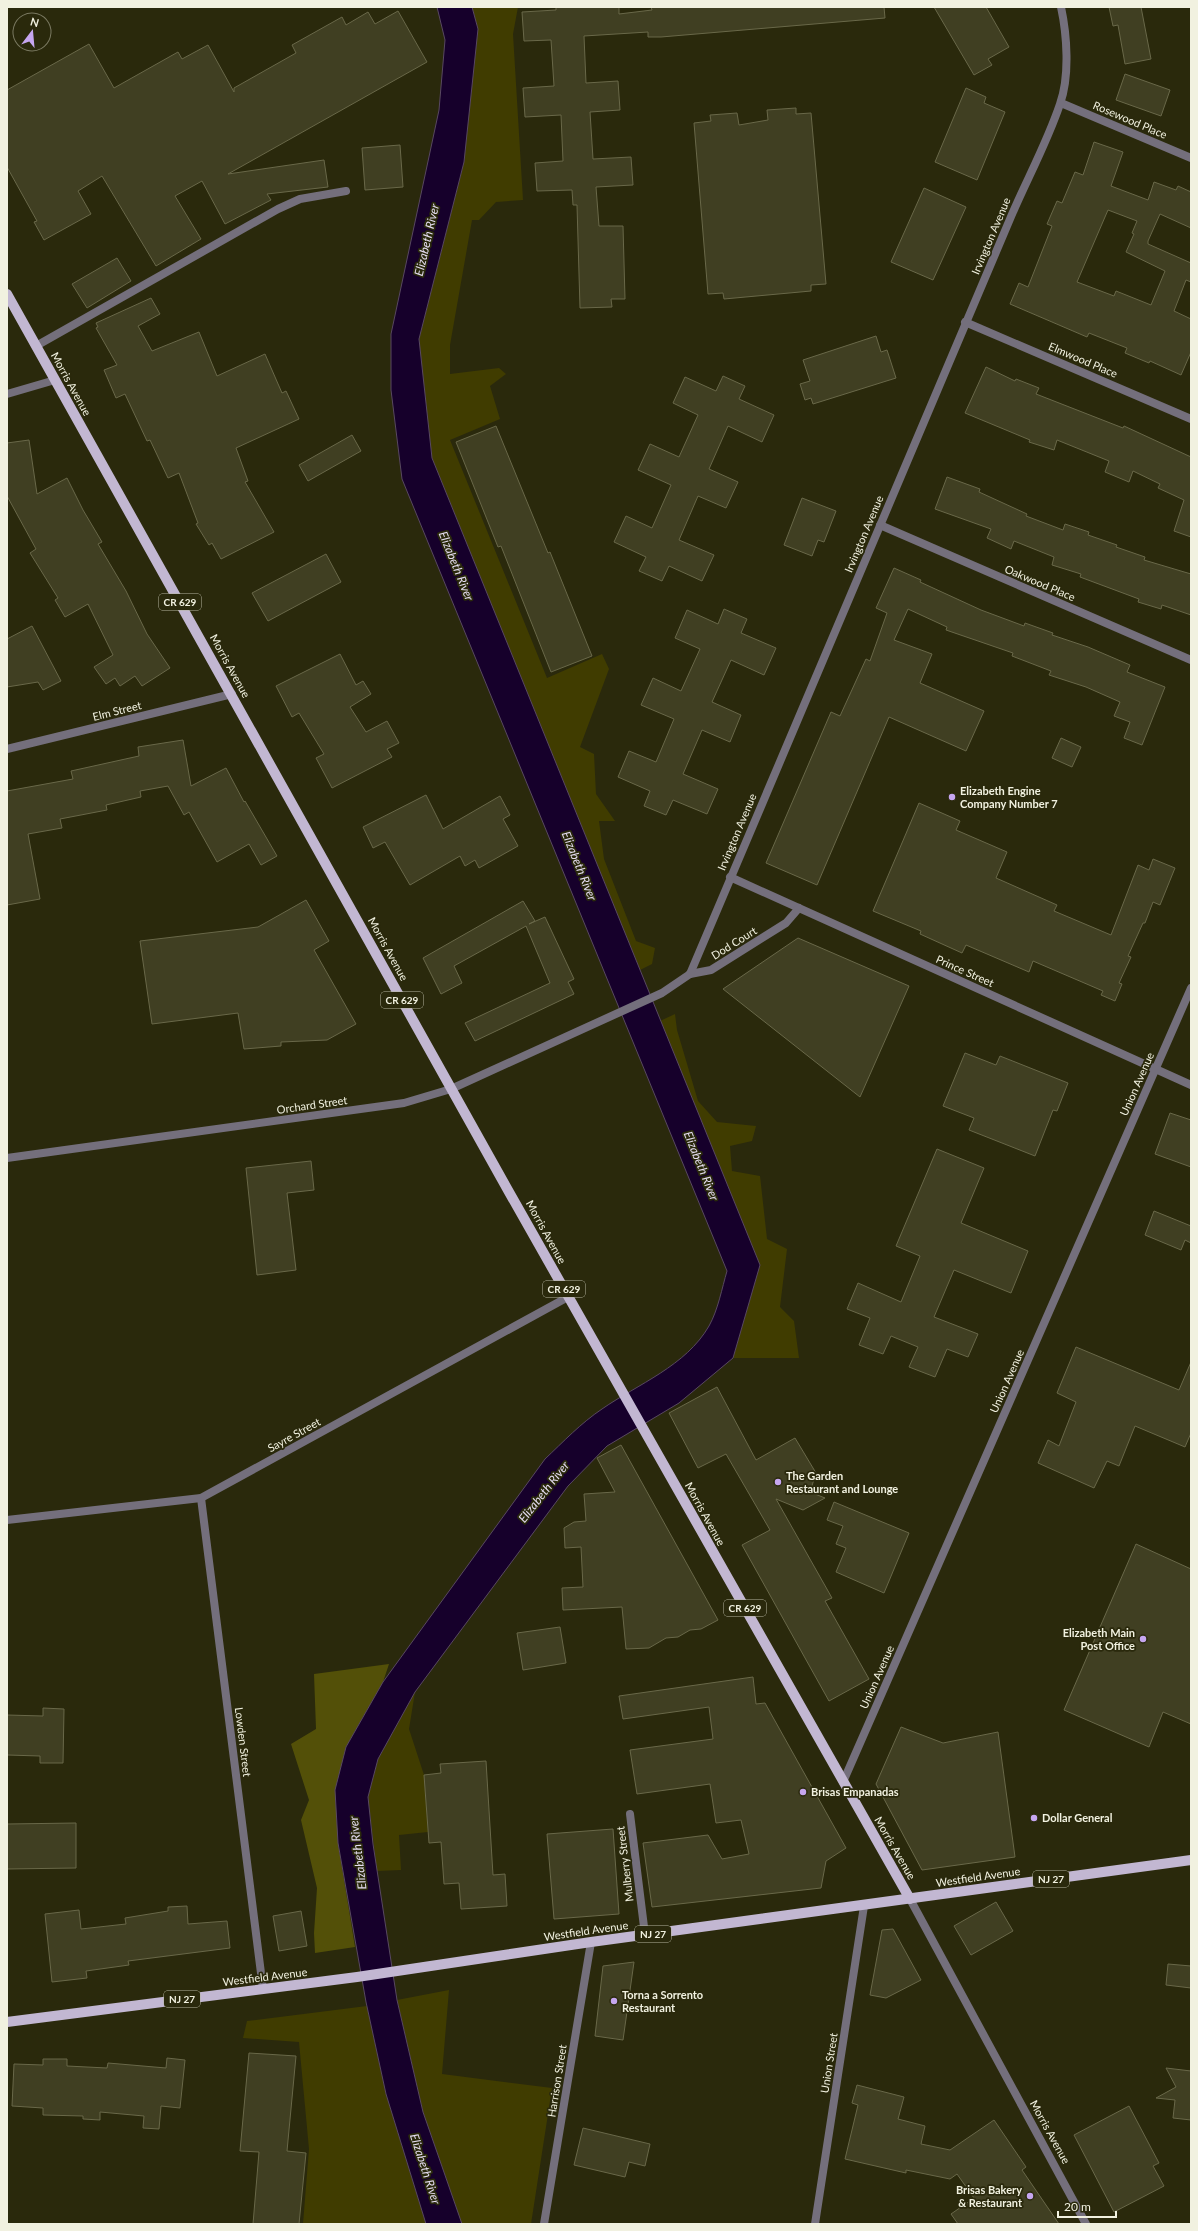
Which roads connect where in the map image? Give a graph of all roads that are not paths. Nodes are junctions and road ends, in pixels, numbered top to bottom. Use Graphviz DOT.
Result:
graph roads {
  1 [pos="1061,7"];
  2 [pos="1061,103"];
  3 [pos="1191,158"];
  4 [pos="346,191"];
  5 [pos="7,294"];
  6 [pos="966,322"];
  7 [pos="36,346"];
  8 [pos="55,380"];
  9 [pos="7,394"];
  10 [pos="1191,419"];
  11 [pos="880,525"];
  12 [pos="1191,660"];
  13 [pos="232,694"];
  14 [pos="7,749"];
  15 [pos="730,877"];
  16 [pos="799,908"];
  17 [pos="690,974"];
  18 [pos="1191,988"];
  19 [pos="1156,1070"];
  20 [pos="1191,1085"];
  21 [pos="451,1089"];
  22 [pos="7,1158"];
  23 [pos="568,1297"];
  24 [pos="200,1498"];
  25 [pos="7,1520"];
  26 [pos="843,1782"];
  27 [pos="630,1814"];
  28 [pos="1191,1860"];
  29 [pos="910,1899"];
  30 [pos="864,1906"];
  31 [pos="645,1935"];
  32 [pos="591,1942"];
  33 [pos="263,1989"];
  34 [pos="7,2022"];
  35 [pos="544,2224"];
  36 [pos="815,2224"];
  37 [pos="1086,2224"];
  1 -- 2 [label="street, Irvington Avenue"];
  2 -- 3 [label="street, Rosewood Place"];
  2 -- 6 [label="street, Irvington Avenue"];
  4 -- 7 [label="street"];
  5 -- 7 [label="main road, Morris Avenue / CR 629"];
  6 -- 10 [label="street, Elmwood Place"];
  6 -- 11 [label="street, Irvington Avenue"];
  7 -- 8 [label="main road, Morris Avenue / CR 629"];
  8 -- 9 [label="street"];
  8 -- 13 [label="main road, Morris Avenue / CR 629"];
  11 -- 12 [label="street, Oakwood Place"];
  11 -- 15 [label="street, Irvington Avenue"];
  13 -- 14 [label="street, Elm Street"];
  13 -- 21 [label="main road, Morris Avenue / CR 629"];
  15 -- 16 [label="street, Prince Street"];
  15 -- 17 [label="street, Irvington Avenue"];
  16 -- 17 [label="street, Dod Court"];
  16 -- 19 [label="street, Prince Street"];
  17 -- 21 [label="street, Orchard Street"];
  18 -- 19 [label="street, Union Avenue"];
  19 -- 20 [label="street, Prince Street"];
  19 -- 26 [label="street, Union Avenue"];
  21 -- 22 [label="street, Orchard Street"];
  21 -- 23 [label="main road, Morris Avenue / CR 629"];
  23 -- 24 [label="street, Sayre Street"];
  23 -- 26 [label="main road, Morris Avenue / CR 629"];
  24 -- 25 [label="street, Sayre Street"];
  24 -- 33 [label="street, Lowden Street"];
  26 -- 29 [label="main road, Morris Avenue / CR 629"];
  27 -- 31 [label="street, Mulberry Street"];
  28 -- 29 [label="main road, Westfield Avenue / NJ 27"];
  29 -- 30 [label="main road, Westfield Avenue / NJ 27"];
  29 -- 37 [label="street, Morris Avenue"];
  30 -- 31 [label="main road, Westfield Avenue / NJ 27"];
  30 -- 36 [label="street, Union Street"];
  31 -- 32 [label="main road, Westfield Avenue / NJ 27"];
  32 -- 33 [label="main road, Westfield Avenue / NJ 27"];
  32 -- 35 [label="street, Harrison Street"];
  33 -- 34 [label="main road, Westfield Avenue / NJ 27"];
}
